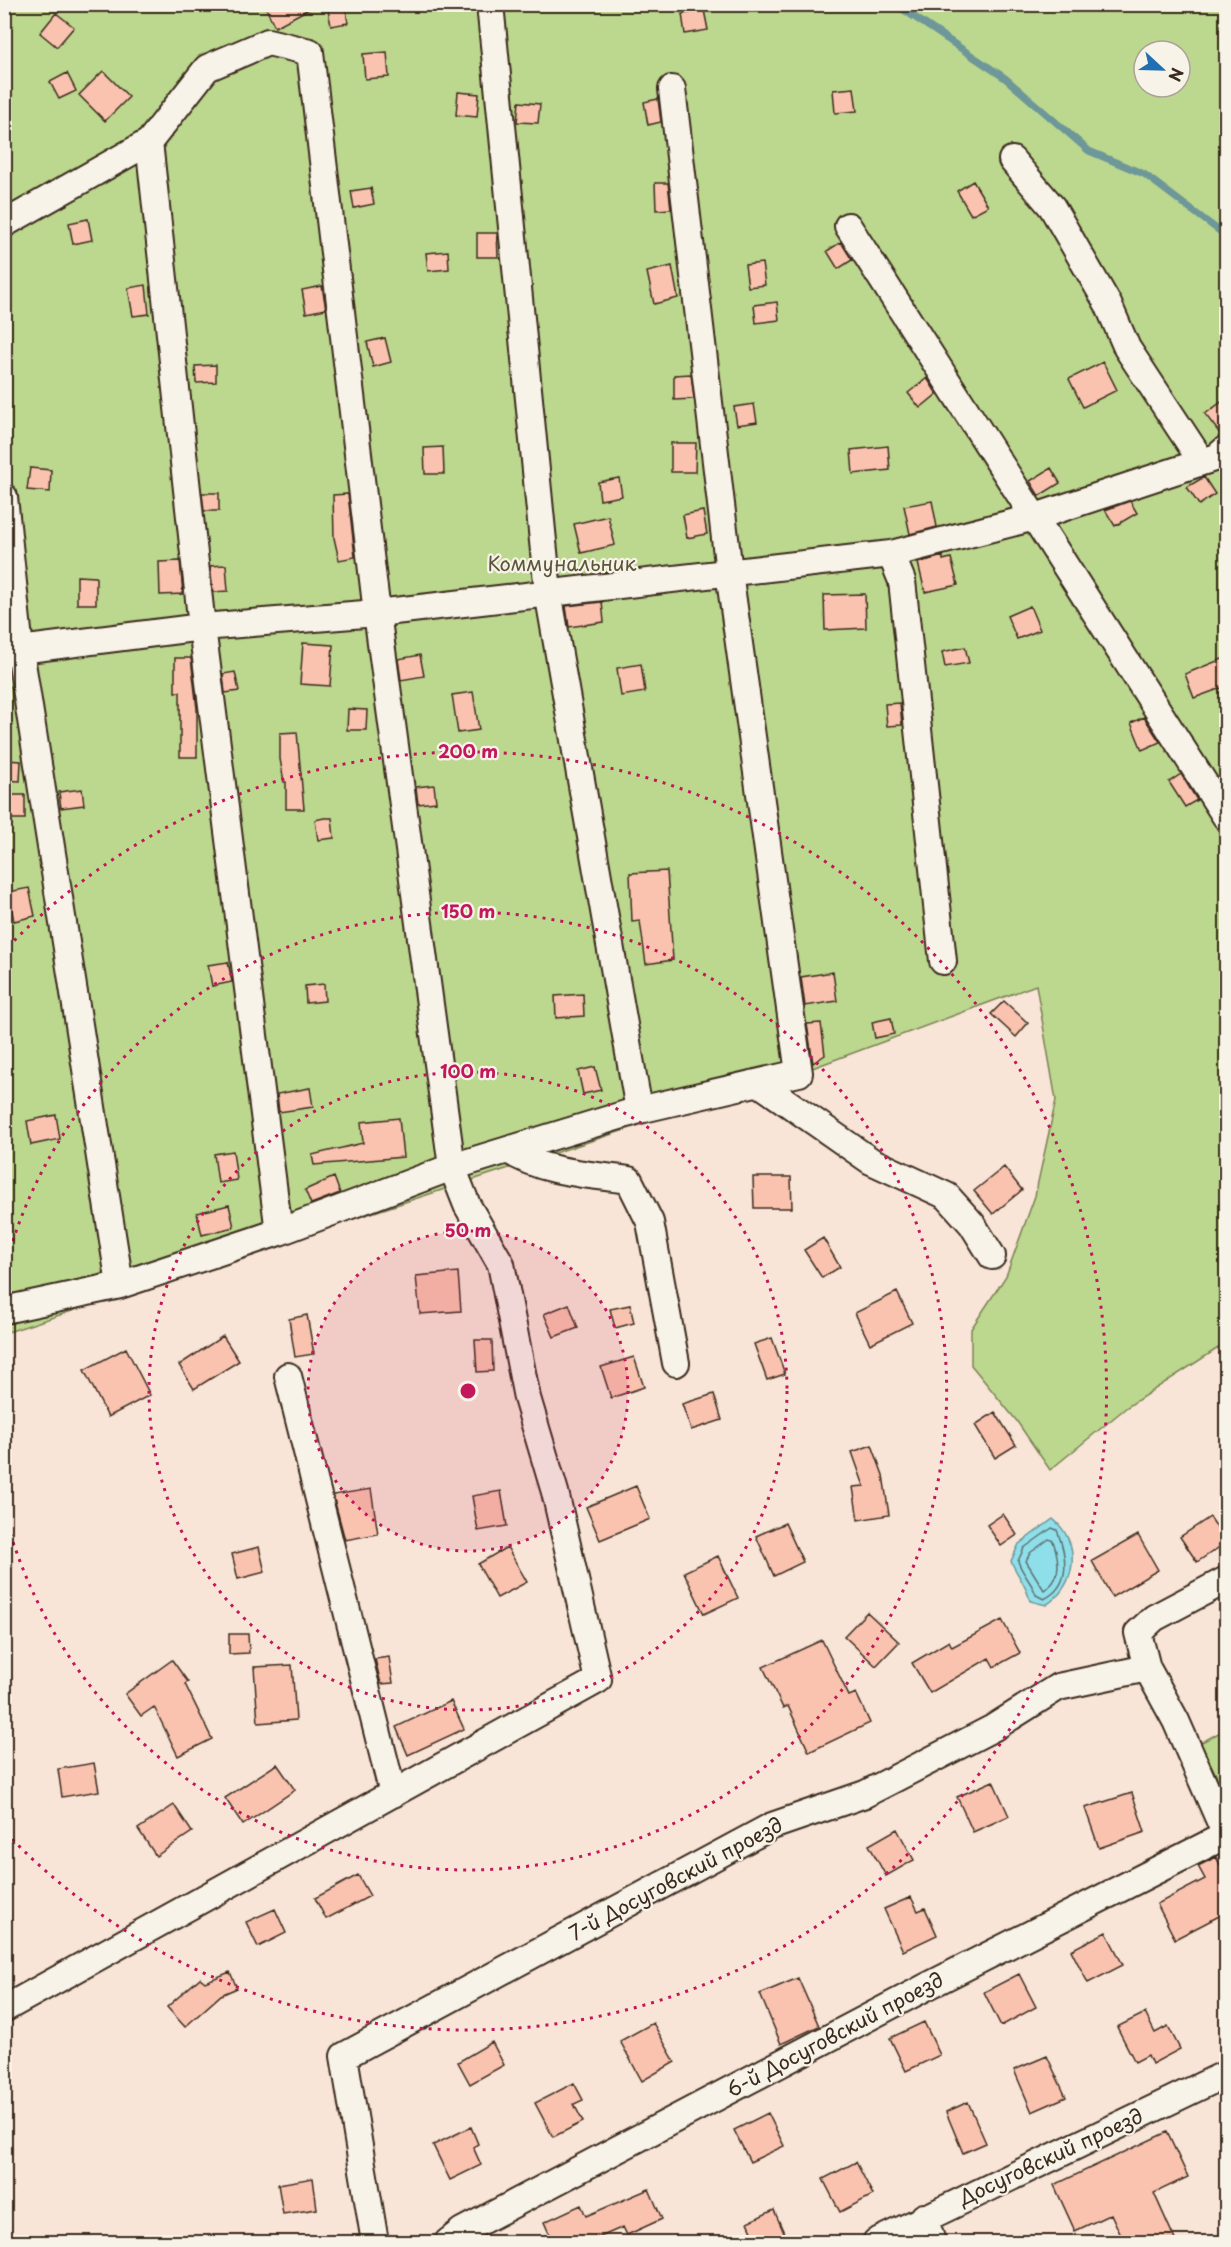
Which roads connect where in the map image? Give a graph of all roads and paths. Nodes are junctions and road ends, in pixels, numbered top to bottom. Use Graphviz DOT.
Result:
graph roads {
  1 [pos="490,4"];
  2 [pos="672,89"];
  3 [pos="149,142"];
  4 [pos="1012,160"];
  5 [pos="5,222"];
  6 [pos="848,226"];
  7 [pos="1218,460"];
  8 [pos="4,497"];
  9 [pos="1035,517"];
  10 [pos="891,554"];
  11 [pos="729,572"];
  12 [pos="548,592"];
  13 [pos="377,613"];
  14 [pos="202,627"];
  15 [pos="12,651"];
  16 [pos="1227,817"];
  17 [pos="943,961"];
  18 [pos="799,1073"];
  19 [pos="639,1110"];
  20 [pos="508,1150"];
  21 [pos="452,1167"];
  22 [pos="279,1232"];
  23 [pos="992,1256"];
  24 [pos="120,1285"];
  25 [pos="4,1310"];
  26 [pos="676,1363"];
  27 [pos="288,1376"];
  28 [pos="1227,1580"];
  29 [pos="1147,1668"];
  30 [pos="393,1794"];
  31 [pos="1226,1835"];
  32 [pos="4,2009"];
  33 [pos="1227,2074"];
  34 [pos="924,2217"];
  35 [pos="375,2242"];
  36 [pos="448,2242"];
  37 [pos="876,2242"];
  38 [pos="932,2242"];
  1 -- 12 [label="street"];
  2 -- 11 [label="street"];
  3 -- 5 [label="street"];
  3 -- 13 [label="street"];
  3 -- 14 [label="street"];
  4 -- 7 [label="street"];
  6 -- 9 [label="street"];
  7 -- 9 [label="street"];
  8 -- 15 [label="street"];
  9 -- 10 [label="street"];
  9 -- 16 [label="street"];
  10 -- 11 [label="street"];
  10 -- 17 [label="street"];
  11 -- 12 [label="street"];
  11 -- 18 [label="street"];
  12 -- 13 [label="street"];
  12 -- 19 [label="street"];
  13 -- 14 [label="street"];
  13 -- 21 [label="street"];
  14 -- 15 [label="street"];
  14 -- 22 [label="street"];
  15 -- 24 [label="street"];
  18 -- 19 [label="street"];
  18 -- 23 [label="street"];
  19 -- 20 [label="street"];
  20 -- 21 [label="street"];
  20 -- 26 [label="street"];
  21 -- 22 [label="street"];
  21 -- 30 [label="street"];
  22 -- 24 [label="street"];
  24 -- 25 [label="street"];
  27 -- 30 [label="street"];
  28 -- 29 [label="street"];
  29 -- 31 [label="street"];
  29 -- 35 [label="street, 7-й Досуговский проезд"];
  30 -- 32 [label="street"];
  31 -- 36 [label="street, 6-й Досуговский проезд"];
  33 -- 34 [label="street, Досуговский проезд"];
  34 -- 37 [label="street, Досуговский проезд"];
  34 -- 38 [label="street"];
}
